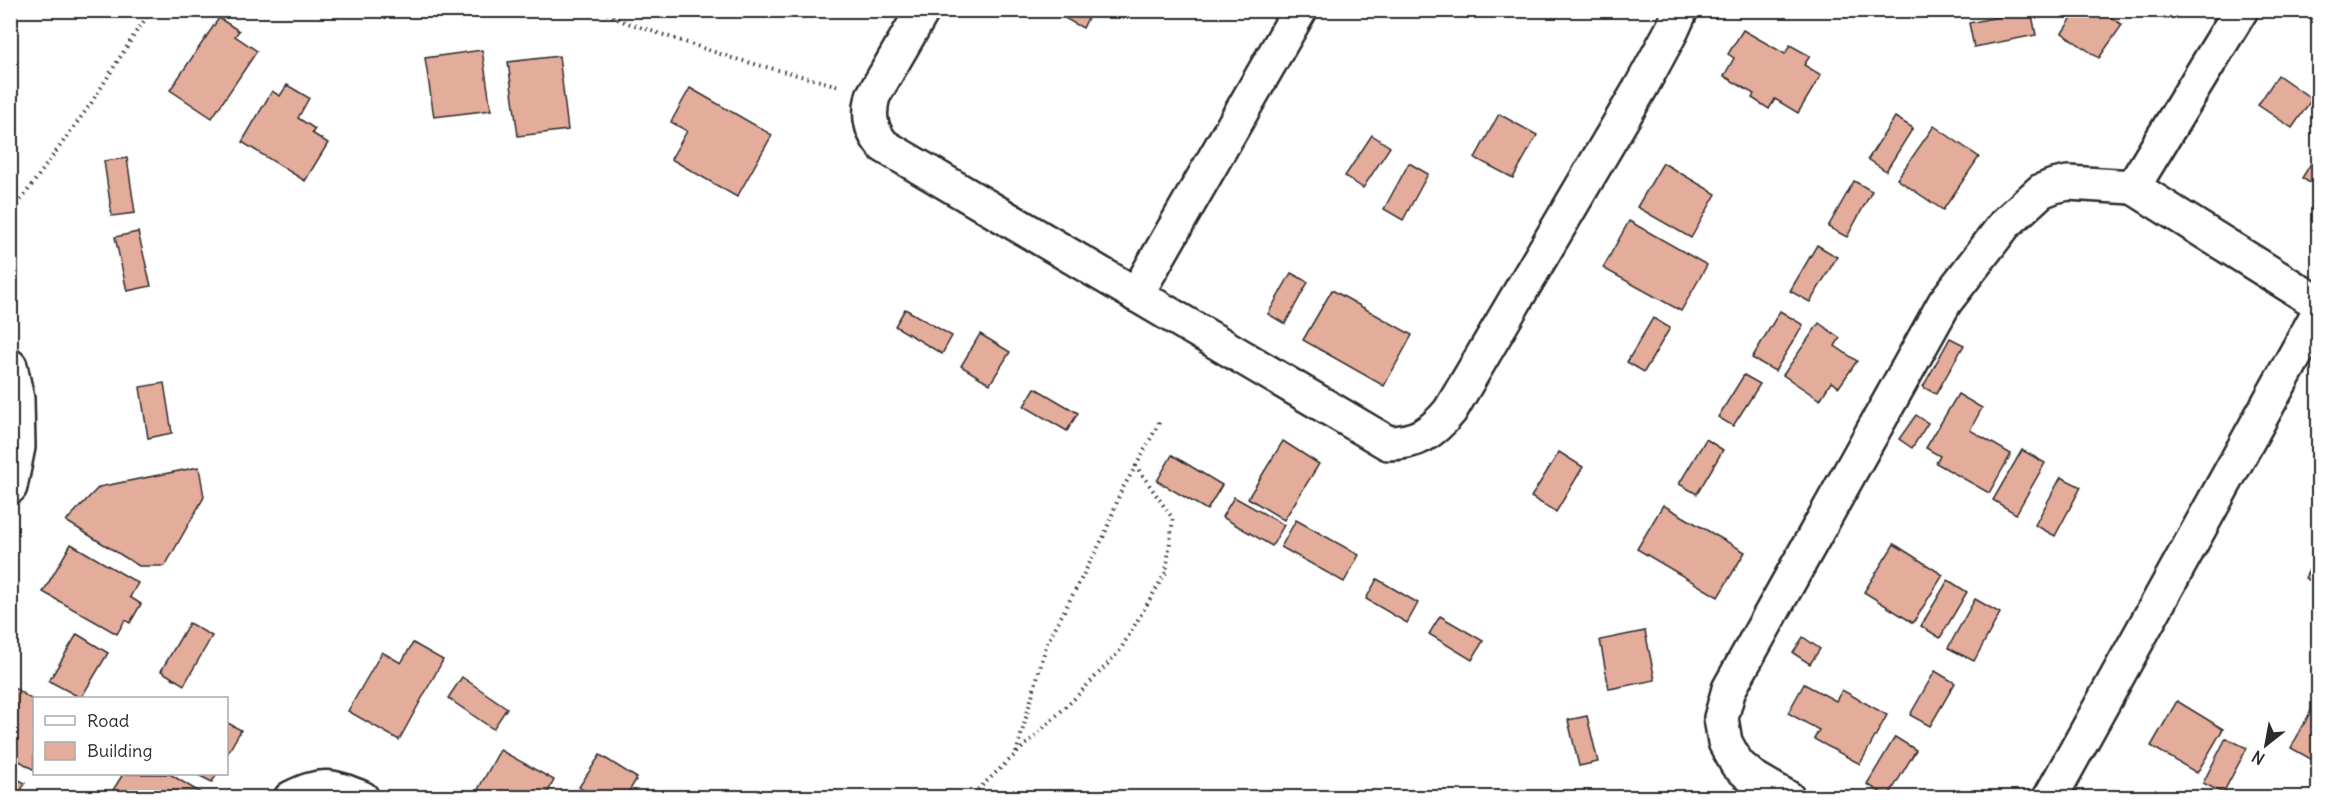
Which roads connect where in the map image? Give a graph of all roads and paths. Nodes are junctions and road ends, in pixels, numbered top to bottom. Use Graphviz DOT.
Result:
graph roads {
  1 [pos="152,10"];
  2 [pos="602,10"];
  3 [pos="923,10"];
  4 [pos="1300,10"];
  5 [pos="1681,10"];
  6 [pos="2241,10"];
  7 [pos="839,86"];
  8 [pos="2133,188"];
  9 [pos="10,215"];
  10 [pos="1136,295"];
  11 [pos="2319,303"];
  12 [pos="2319,314"];
  13 [pos="10,366"];
  14 [pos="1160,421"];
  15 [pos="1136,466"];
  16 [pos="10,487"];
  17 [pos="1015,754"];
  18 [pos="291,798"];
  19 [pos="362,798"];
  20 [pos="969,798"];
  21 [pos="1788,798"];
  22 [pos="2050,798"];
  1 -- 9 [label="path"];
  2 -- 7 [label="path"];
  3 -- 10 [label="street"];
  4 -- 10 [label="street"];
  5 -- 10 [label="street"];
  6 -- 8 [label="street"];
  8 -- 11 [label="street"];
  8 -- 21 [label="street"];
  12 -- 22 [label="street"];
  13 -- 16 [label="street"];
  14 -- 15 [label="path"];
  15 -- 17 [label="path"];
  15 -- 17 [label="path"];
  17 -- 20 [label="path"];
  18 -- 19 [label="street"];
}
